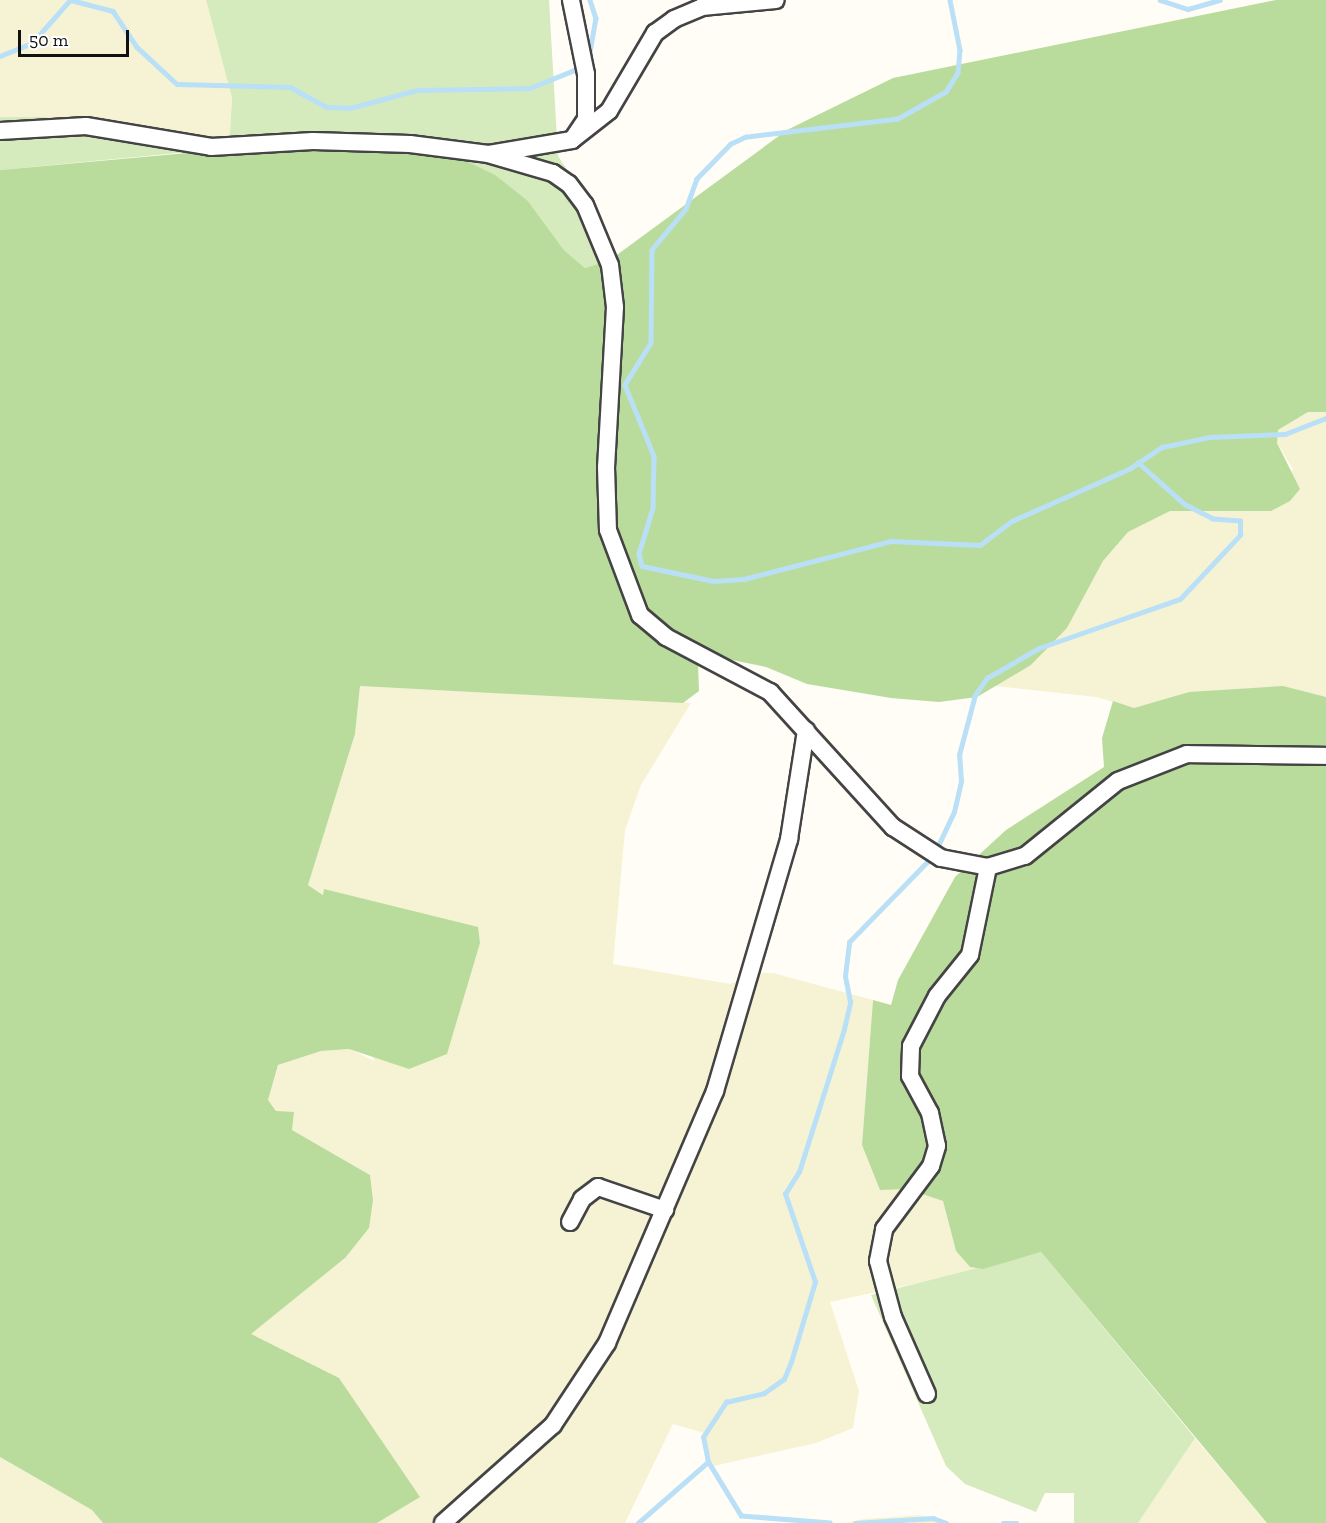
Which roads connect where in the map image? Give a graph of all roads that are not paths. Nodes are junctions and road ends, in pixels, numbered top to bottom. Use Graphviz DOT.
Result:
graph roads {
  1 [pos="570,0"];
  2 [pos="776,0"];
  3 [pos="0,131"];
  4 [pos="572,140"];
  5 [pos="488,154"];
  6 [pos="806,730"];
  7 [pos="1326,756"];
  8 [pos="988,867"];
  9 [pos="665,1210"];
  10 [pos="570,1222"];
  11 [pos="927,1394"];
  12 [pos="443,1523"];
  1 -- 4 [label="street"];
  2 -- 4 [label="street"];
  3 -- 5 [label="street"];
  4 -- 5 [label="street"];
  5 -- 6 [label="street"];
  6 -- 8 [label="street"];
  6 -- 9 [label="street"];
  7 -- 8 [label="street"];
  8 -- 11 [label="street"];
  9 -- 10 [label="street"];
  9 -- 12 [label="street"];
}
